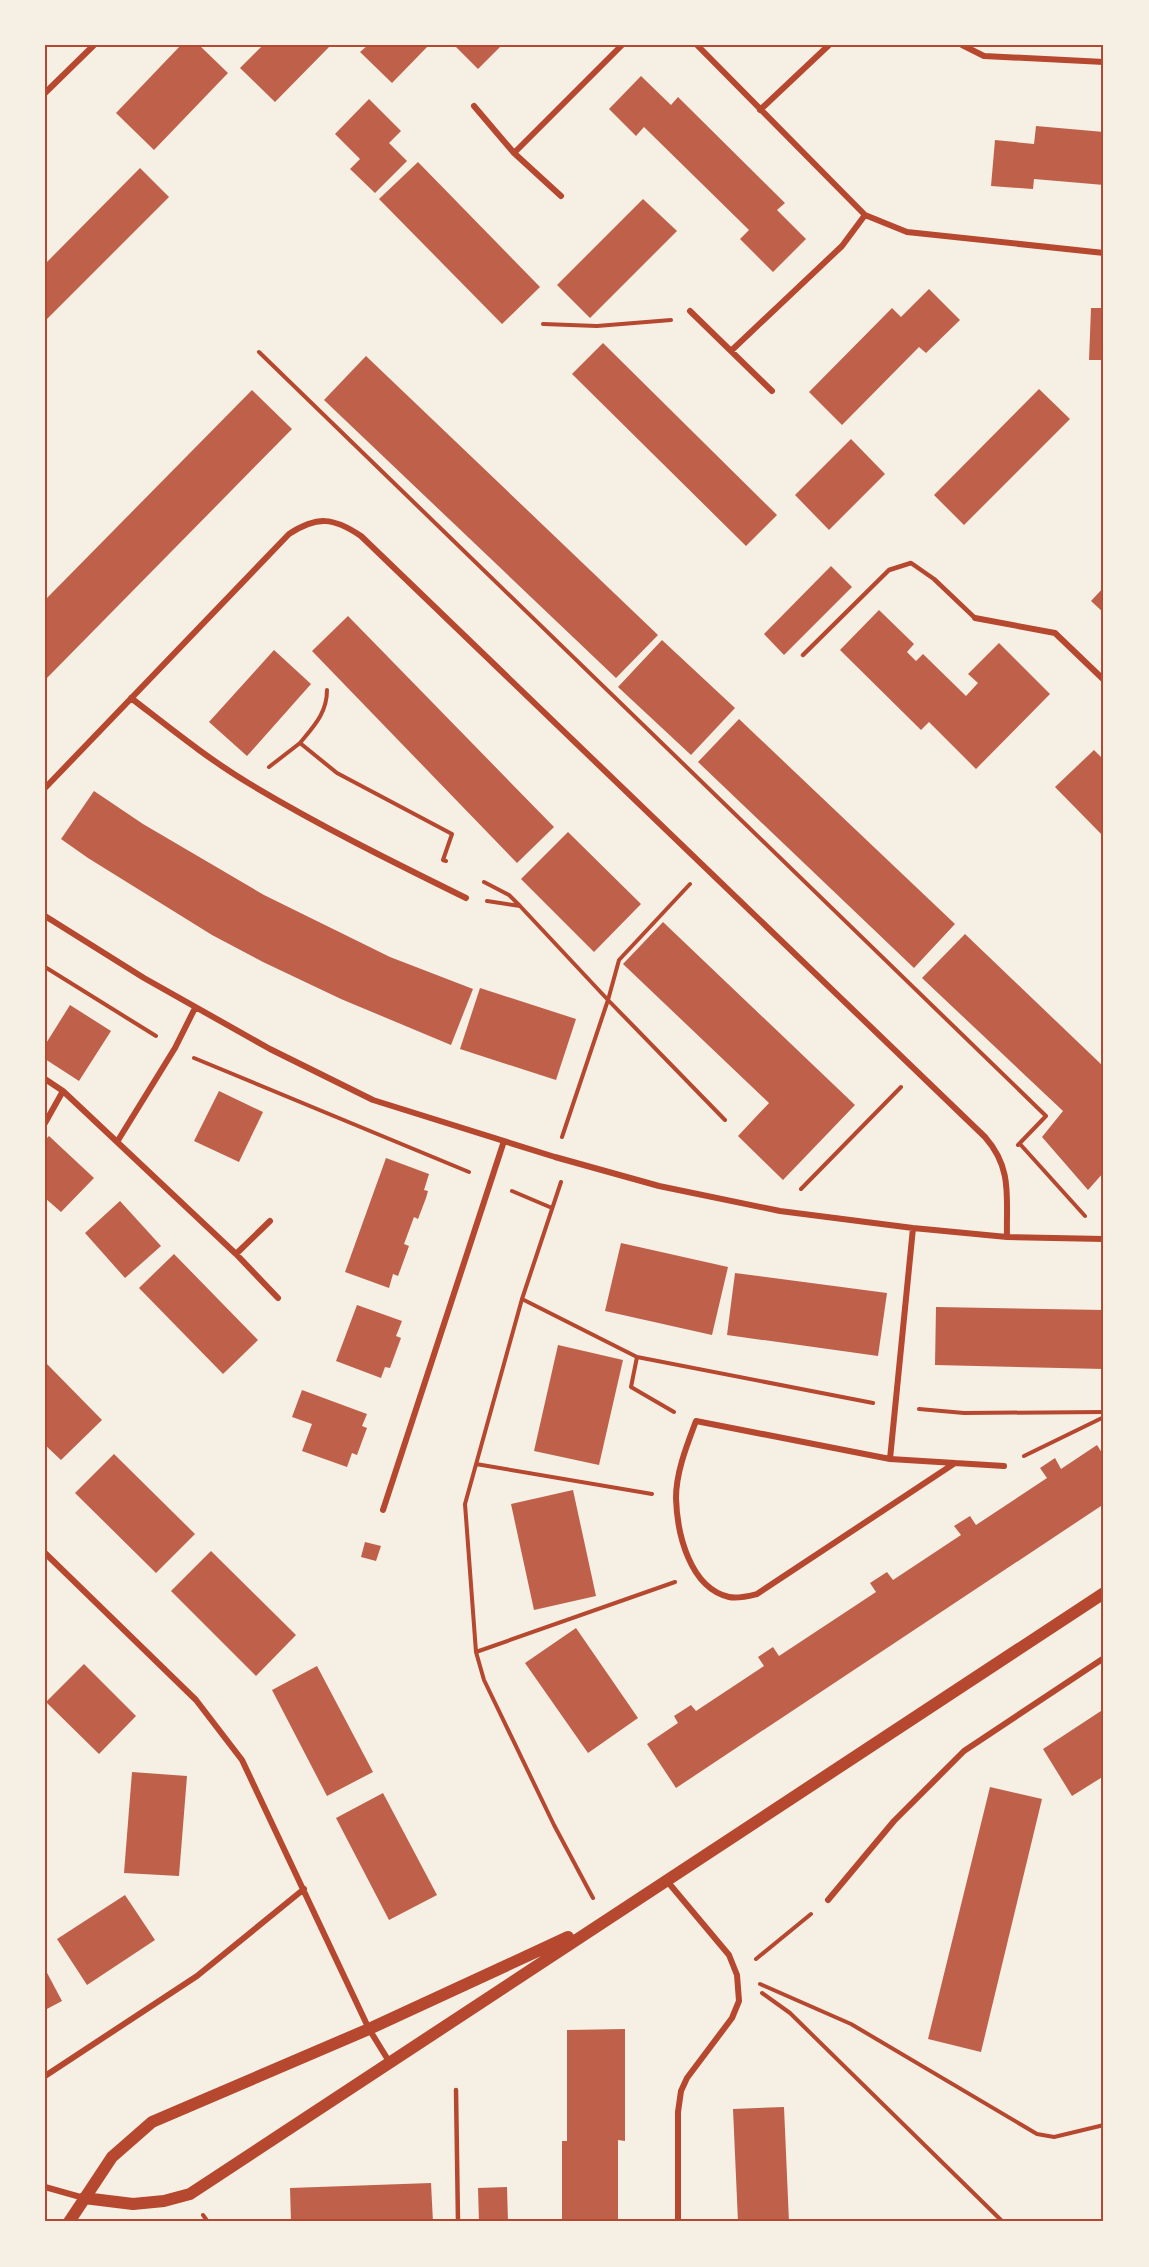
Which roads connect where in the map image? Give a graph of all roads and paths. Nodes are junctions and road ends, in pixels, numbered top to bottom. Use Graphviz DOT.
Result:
graph roads {
  1 [pos="94,45"];
  2 [pos="621,45"];
  3 [pos="697,45"];
  4 [pos="829,45"];
  5 [pos="962,45"];
  6 [pos="1104,62"];
  7 [pos="45,93"];
  8 [pos="474,106"];
  9 [pos="760,110"];
  10 [pos="514,153"];
  11 [pos="561,196"];
  12 [pos="865,215"];
  13 [pos="1104,254"];
  14 [pos="690,311"];
  15 [pos="543,324"];
  16 [pos="732,350"];
  17 [pos="259,352"];
  18 [pos="772,391"];
  19 [pos="975,618"];
  20 [pos="803,654"];
  21 [pos="1104,680"];
  22 [pos="327,690"];
  23 [pos="131,698"];
  24 [pos="300,743"];
  25 [pos="249,783"];
  26 [pos="45,788"];
  27 [pos="453,865"];
  28 [pos="705,869"];
  29 [pos="481,880"];
  30 [pos="466,898"];
  31 [pos="520,906"];
  32 [pos="45,916"];
  33 [pos="45,966"];
  34 [pos="608,1000"];
  35 [pos="195,1008"];
  36 [pos="175,1048"];
  37 [pos="916,1072"];
  38 [pos="45,1079"];
  39 [pos="63,1091"];
  40 [pos="725,1120"];
  41 [pos="45,1123"];
  42 [pos="504,1141"];
  43 [pos="117,1142"];
  44 [pos="1019,1143"];
  45 [pos="555,1157"];
  46 [pos="567,1161"];
  47 [pos="1002,1161"];
  48 [pos="490,1181"];
  49 [pos="552,1208"];
  50 [pos="780,1211"];
  51 [pos="1089,1220"];
  52 [pos="270,1221"];
  53 [pos="913,1228"];
  54 [pos="1007,1237"];
  55 [pos="1104,1239"];
  56 [pos="236,1254"];
  57 [pos="278,1298"];
  58 [pos="522,1299"];
  59 [pos="637,1357"];
  60 [pos="895,1408"];
  61 [pos="1104,1412"];
  62 [pos="1104,1417"];
  63 [pos="696,1421"];
  64 [pos="890,1459"];
  65 [pos="955,1463"];
  66 [pos="476,1464"];
  67 [pos="1004,1466"];
  68 [pos="676,1498"];
  69 [pos="383,1510"];
  70 [pos="45,1553"];
  71 [pos="696,1575"];
  72 [pos="1104,1593"];
  73 [pos="476,1652"];
  74 [pos="1104,1658"];
  75 [pos="667,1881"];
  76 [pos="304,1889"];
  77 [pos="828,1899"];
  78 [pos="605,1919"];
  79 [pos="737,1975"];
  80 [pos="369,2030"];
  81 [pos="390,2062"];
  82 [pos="45,2076"];
  83 [pos="456,2090"];
  84 [pos="1104,2126"];
  85 [pos="45,2187"];
  86 [pos="84,2198"];
  87 [pos="69,2222"];
  88 [pos="458,2222"];
  89 [pos="678,2222"];
  90 [pos="1003,2222"];
  1 -- 7 [label="street"];
  2 -- 10 [label="street"];
  3 -- 9 [label="street"];
  4 -- 9 [label="street"];
  5 -- 6 [label="street"];
  8 -- 10 [label="street"];
  9 -- 12 [label="street"];
  10 -- 11 [label="street"];
  12 -- 13 [label="street"];
  12 -- 16 [label="street"];
  14 -- 15 [label="path"];
  14 -- 16 [label="street"];
  16 -- 18 [label="street"];
  17 -- 44 [label="path"];
  19 -- 20 [label="lane"];
  19 -- 21 [label="street"];
  22 -- 24 [label="path"];
  23 -- 25 [label="street"];
  23 -- 26 [label="street"];
  23 -- 28 [label="street"];
  24 -- 25 [label="path"];
  24 -- 27 [label="path"];
  25 -- 30 [label="street"];
  28 -- 34 [label="path"];
  28 -- 37 [label="street"];
  29 -- 31 [label="path"];
  30 -- 31 [label="path"];
  31 -- 34 [label="path"];
  32 -- 35 [label="street"];
  33 -- 36 [label="path"];
  34 -- 40 [label="path"];
  34 -- 45 [label="path"];
  35 -- 36 [label="street"];
  35 -- 42 [label="street"];
  36 -- 43 [label="street"];
  36 -- 48 [label="path"];
  37 -- 47 [label="street"];
  37 -- 50 [label="path"];
  38 -- 39 [label="street"];
  39 -- 41 [label="street"];
  39 -- 43 [label="street"];
  42 -- 45 [label="street"];
  42 -- 48 [label="street"];
  43 -- 56 [label="street"];
  44 -- 47 [label="path"];
  44 -- 51 [label="path"];
  45 -- 46 [label="street"];
  46 -- 49 [label="path"];
  46 -- 50 [label="street"];
  47 -- 54 [label="street"];
  48 -- 49 [label="path"];
  48 -- 69 [label="street"];
  49 -- 58 [label="path"];
  50 -- 53 [label="street"];
  52 -- 56 [label="street"];
  53 -- 54 [label="street"];
  53 -- 60 [label="street"];
  54 -- 55 [label="street"];
  56 -- 57 [label="street"];
  58 -- 59 [label="path"];
  58 -- 66 [label="path"];
  59 -- 60 [label="path"];
  59 -- 63 [label="path"];
  60 -- 61 [label="path"];
  60 -- 64 [label="street"];
  62 -- 67 [label="path"];
  63 -- 64 [label="street"];
  63 -- 68 [label="street"];
  64 -- 65 [label="street"];
  65 -- 67 [label="street"];
  65 -- 71 [label="street"];
  66 -- 68 [label="path"];
  66 -- 73 [label="path"];
  68 -- 71 [label="street"];
  70 -- 76 [label="street"];
  71 -- 73 [label="path"];
  72 -- 75 [label="main road"];
  73 -- 78 [label="path"];
  74 -- 77 [label="street"];
  75 -- 78 [label="main road"];
  75 -- 79 [label="street"];
  76 -- 80 [label="street"];
  76 -- 82 [label="street"];
  77 -- 79 [label="path"];
  78 -- 80 [label="main road"];
  78 -- 81 [label="main road"];
  79 -- 84 [label="path"];
  79 -- 89 [label="street"];
  79 -- 90 [label="path"];
  80 -- 81 [label="street"];
  80 -- 86 [label="main road"];
  81 -- 86 [label="main road"];
  83 -- 88 [label="lane"];
  85 -- 86 [label="street"];
  86 -- 87 [label="main road"];
}
